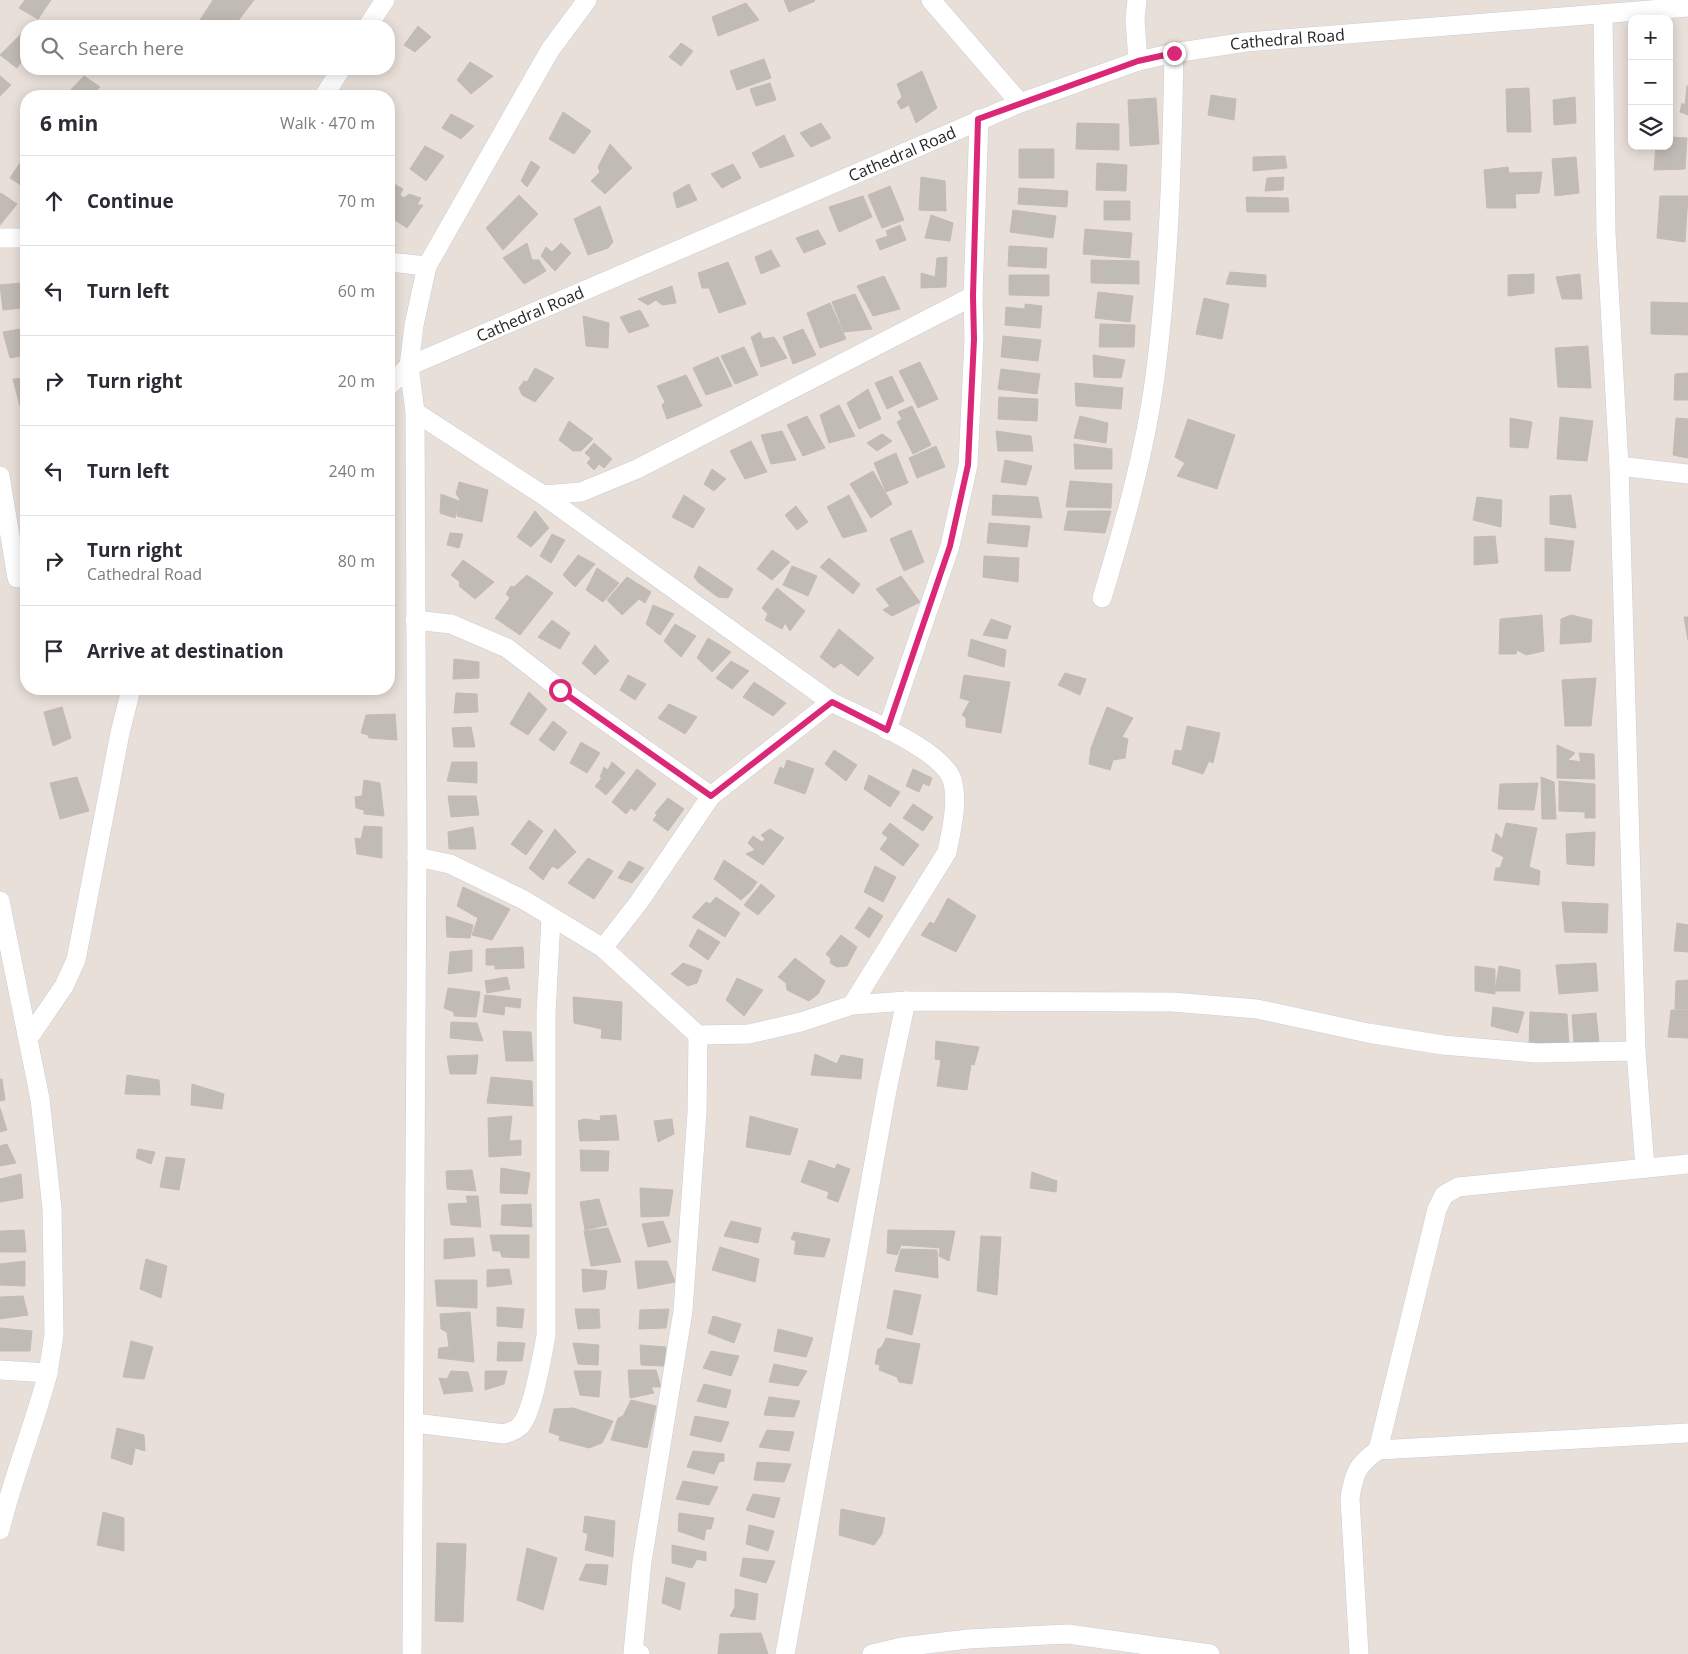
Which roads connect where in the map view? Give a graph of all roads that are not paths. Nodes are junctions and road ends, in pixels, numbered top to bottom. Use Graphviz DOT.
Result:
graph roads {
  1 [pos="385,0"];
  2 [pos="587,0"];
  3 [pos="931,0"];
  4 [pos="1137,0"];
  5 [pos="1688,7"];
  6 [pos="1603,14"];
  7 [pos="372,20"];
  8 [pos="1174,53"];
  9 [pos="1138,61"];
  10 [pos="337,75"];
  11 [pos="328,90"];
  12 [pos="1020,102"];
  13 [pos="978,119"];
  14 [pos="0,238"];
  15 [pos="20,238"];
  16 [pos="395,263"];
  17 [pos="428,266"];
  18 [pos="973,296"];
  19 [pos="409,366"];
  20 [pos="395,380"];
  21 [pos="415,412"];
  22 [pos="1619,466"];
  23 [pos="1688,474"];
  24 [pos="0,476"];
  25 [pos="543,495"];
  26 [pos="14,579"];
  27 [pos="1102,598"];
  28 [pos="415,620"];
  29 [pos="130,695"];
  30 [pos="832,702"];
  31 [pos="887,730"];
  32 [pos="711,796"];
  33 [pos="417,857"];
  34 [pos="0,901"];
  35 [pos="551,918"];
  36 [pos="4,947"];
  37 [pos="603,948"];
  38 [pos="906,1001"];
  39 [pos="852,1005"];
  40 [pos="698,1035"];
  41 [pos="28,1039"];
  42 [pos="1636,1051"];
  43 [pos="1688,1164"];
  44 [pos="1645,1168"];
  45 [pos="0,1370"];
  46 [pos="48,1373"];
  47 [pos="415,1423"];
  48 [pos="1688,1433"];
  49 [pos="1378,1450"];
  50 [pos="0,1530"];
  51 [pos="412,1654"];
  52 [pos="635,1654"];
  53 [pos="785,1654"];
  54 [pos="872,1654"];
  55 [pos="1210,1654"];
  56 [pos="1359,1654"];
  1 -- 7 [label="street"];
  2 -- 17 [label="street"];
  3 -- 12 [label="street"];
  4 -- 9 [label="street"];
  5 -- 6 [label="street, Cathedral Road"];
  6 -- 8 [label="street, Cathedral Road"];
  6 -- 22 [label="street"];
  8 -- 9 [label="street, Cathedral Road"];
  8 -- 27 [label="street"];
  9 -- 12 [label="street, Cathedral Road"];
  10 -- 11 [label="street"];
  12 -- 13 [label="street, Cathedral Road"];
  13 -- 18 [label="street"];
  13 -- 19 [label="street, Cathedral Road"];
  14 -- 15 [label="street"];
  16 -- 17 [label="street"];
  17 -- 19 [label="street"];
  18 -- 25 [label="street"];
  18 -- 31 [label="street"];
  19 -- 20 [label="street"];
  19 -- 21 [label="street"];
  21 -- 25 [label="street"];
  21 -- 28 [label="street"];
  22 -- 23 [label="street"];
  22 -- 42 [label="street"];
  24 -- 26 [label="street"];
  25 -- 30 [label="street"];
  28 -- 32 [label="street"];
  28 -- 33 [label="street"];
  29 -- 41 [label="street"];
  30 -- 31 [label="street"];
  30 -- 32 [label="street"];
  31 -- 39 [label="street"];
  32 -- 37 [label="street"];
  33 -- 35 [label="street"];
  33 -- 47 [label="street"];
  34 -- 36 [label="street"];
  35 -- 37 [label="street"];
  35 -- 47 [label="street"];
  36 -- 41 [label="street"];
  37 -- 40 [label="street"];
  38 -- 39 [label="street"];
  38 -- 42 [label="street"];
  38 -- 53 [label="street"];
  39 -- 40 [label="street"];
  40 -- 52 [label="street"];
  41 -- 46 [label="street"];
  42 -- 44 [label="street"];
  43 -- 44 [label="street"];
  44 -- 49 [label="street"];
  45 -- 46 [label="street"];
  46 -- 50 [label="street"];
  47 -- 51 [label="street"];
  48 -- 49 [label="street"];
  49 -- 56 [label="street"];
  54 -- 55 [label="street"];
}
